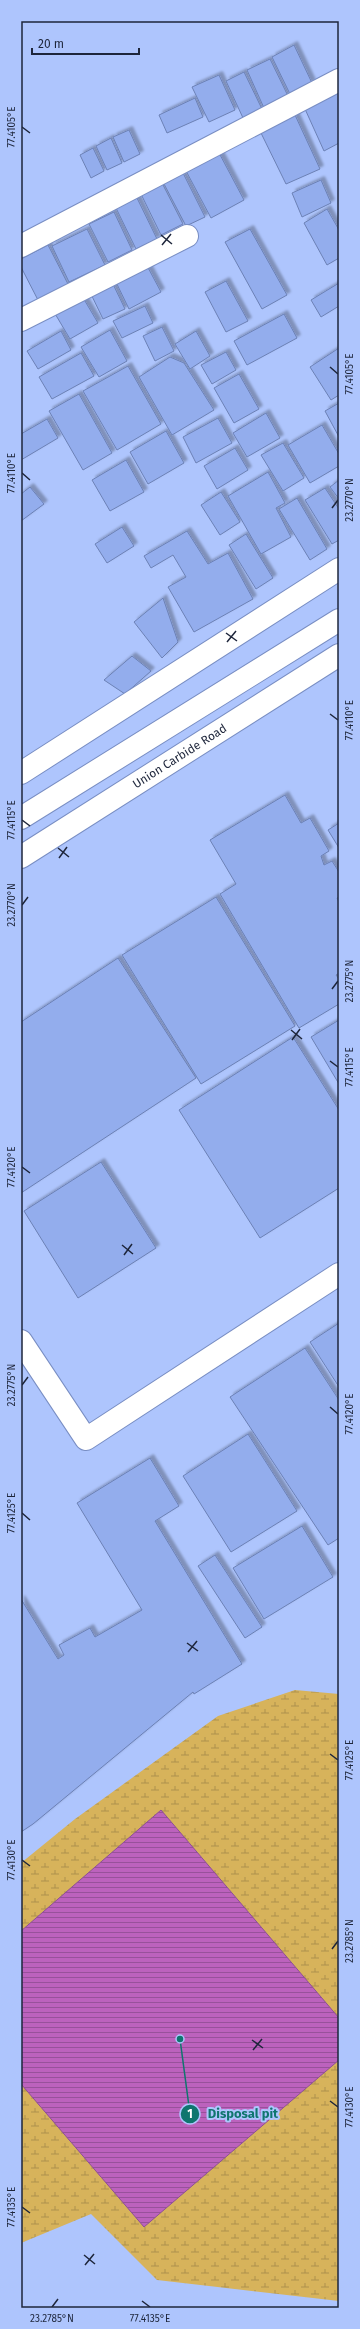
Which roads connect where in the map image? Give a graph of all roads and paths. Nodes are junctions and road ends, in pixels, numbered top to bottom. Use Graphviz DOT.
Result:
graph roads {
  1 [pos="339,80"];
  2 [pos="187,236"];
  3 [pos="21,246"];
  4 [pos="21,320"];
  5 [pos="339,569"];
  6 [pos="339,620"];
  7 [pos="339,655"];
  8 [pos="21,773"];
  9 [pos="21,818"];
  10 [pos="21,857"];
  11 [pos="339,1274"];
  12 [pos="21,1341"];
  1 -- 3 [label="street"];
  2 -- 4 [label="street"];
  5 -- 8 [label="street"];
  6 -- 9 [label="street"];
  7 -- 10 [label="street, Union Carbide Road"];
  11 -- 12 [label="street"];
}
